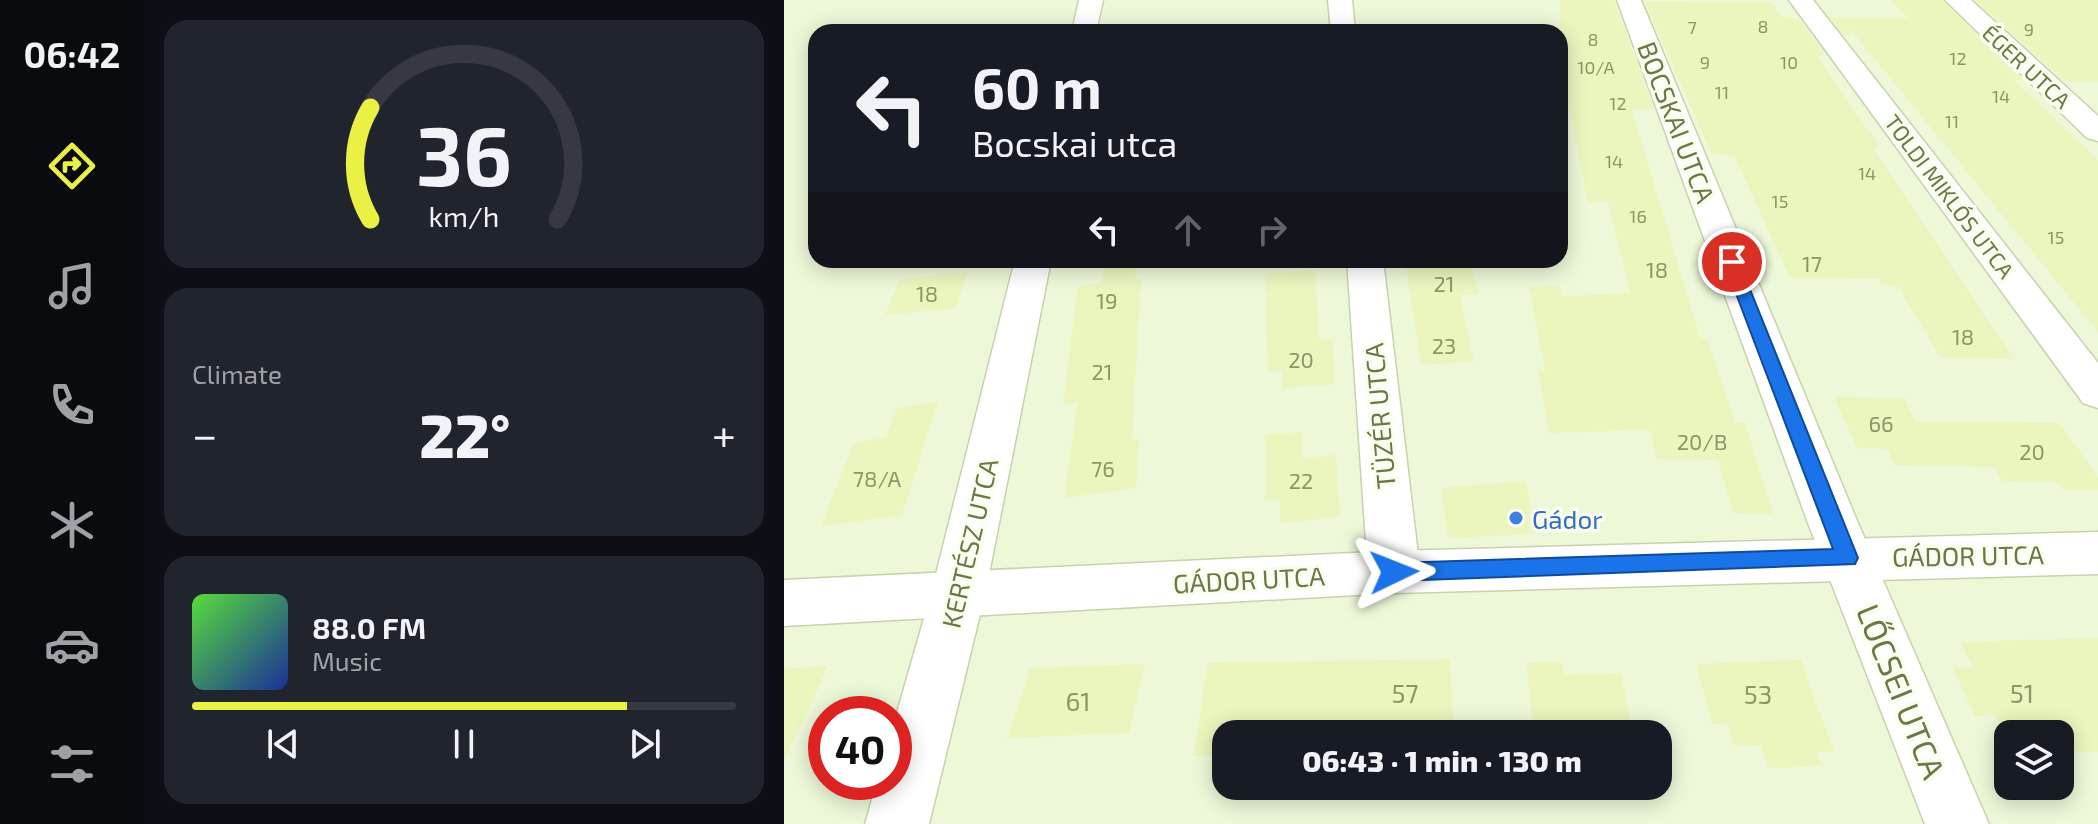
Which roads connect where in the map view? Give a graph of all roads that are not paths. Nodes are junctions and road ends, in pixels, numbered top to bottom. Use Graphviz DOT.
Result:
graph roads {
  1 [pos="1091,0"];
  2 [pos="1340,0"];
  3 [pos="1629,0"];
  4 [pos="1801,0"];
  5 [pos="1957,0"];
  6 [pos="1086,24"];
  7 [pos="1342,24"];
  8 [pos="2098,132"];
  9 [pos="1031,268"];
  10 [pos="1366,268"];
  11 [pos="2098,393"];
  12 [pos="2098,553"];
  13 [pos="1847,558"];
  14 [pos="1394,572"];
  15 [pos="958,594"];
  16 [pos="784,603"];
  17 [pos="897,824"];
  18 [pos="1957,824"];
  1 -- 6 [label="street"];
  2 -- 7 [label="street"];
  3 -- 13 [label="street, BOCSKAI UTCA"];
  4 -- 11 [label="street, TOLDI MIKLÓS UTCA"];
  5 -- 8 [label="street, ÉGER UTCA"];
  9 -- 15 [label="street, KERTÉSZ UTCA"];
  10 -- 14 [label="street, TÜZÉR UTCA"];
  12 -- 13 [label="street, GÁDOR UTCA"];
  13 -- 14 [label="street, GÁDOR UTCA"];
  13 -- 18 [label="street, LŐCSEI UTCA"];
  14 -- 15 [label="street, GÁDOR UTCA"];
  15 -- 16 [label="street, GÁDOR UTCA"];
  15 -- 17 [label="street, KERTÉSZ UTCA"];
}
